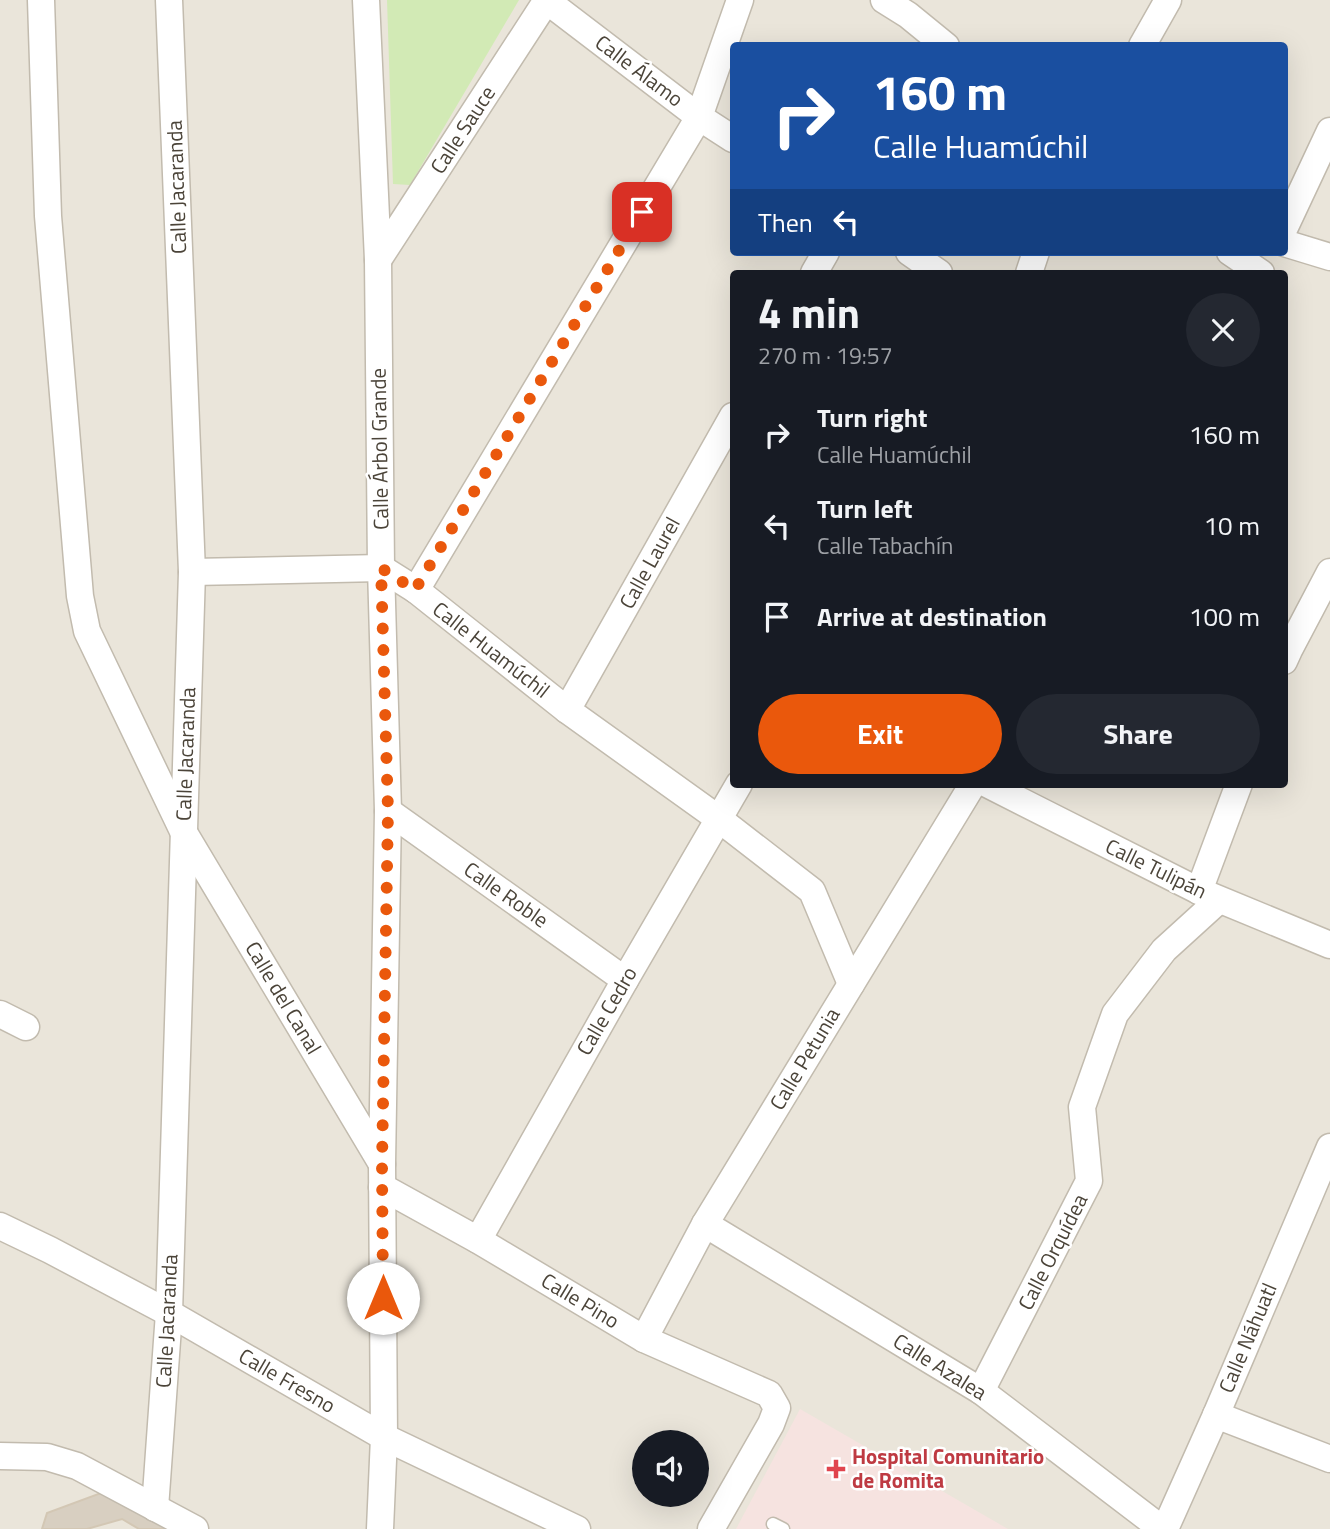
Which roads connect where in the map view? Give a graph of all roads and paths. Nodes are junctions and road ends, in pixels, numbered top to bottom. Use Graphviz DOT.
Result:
graph roads {
  1 [pos="41,0"];
  2 [pos="169,0"];
  3 [pos="366,0"];
  4 [pos="547,0"];
  5 [pos="740,0"];
  6 [pos="884,0"];
  7 [pos="1168,0"];
  8 [pos="913,8"];
  9 [pos="1145,41"];
  10 [pos="943,42"];
  11 [pos="699,117"];
  12 [pos="1330,131"];
  13 [pos="730,137"];
  14 [pos="1288,220"];
  15 [pos="1288,244"];
  16 [pos="915,256"];
  17 [pos="1236,256"];
  18 [pos="1330,257"];
  19 [pos="378,260"];
  20 [pos="935,270"];
  21 [pos="1257,270"];
  22 [pos="730,421"];
  23 [pos="381,568"];
  24 [pos="192,572"];
  25 [pos="1330,572"];
  26 [pos="415,590"];
  27 [pos="1288,652"];
  28 [pos="567,710"];
  29 [pos="737,788"];
  30 [pos="971,788"];
  31 [pos="995,788"];
  32 [pos="1238,788"];
  33 [pos="388,811"];
  34 [pos="719,819"];
  35 [pos="183,831"];
  36 [pos="1209,895"];
  37 [pos="1330,945"];
  38 [pos="625,980"];
  39 [pos="850,984"];
  40 [pos="0,1013"];
  41 [pos="26,1027"];
  42 [pos="1330,1146"];
  43 [pos="382,1176"];
  44 [pos="1321,1192"];
  45 [pos="705,1224"];
  46 [pos="0,1226"];
  47 [pos="478,1240"];
  48 [pos="169,1313"];
  49 [pos="644,1339"];
  50 [pos="981,1391"];
  51 [pos="1216,1415"];
  52 [pos="384,1437"];
  53 [pos="0,1456"];
  54 [pos="1330,1459"];
  55 [pos="155,1508"];
  56 [pos="195,1529"];
  57 [pos="380,1529"];
  58 [pos="577,1529"];
  59 [pos="711,1529"];
  60 [pos="1163,1529"];
  1 -- 35 [label="street, Calle del Canal"];
  2 -- 24 [label="street, Calle Jacaranda"];
  3 -- 19 [label="street, Calle Árbol Grande"];
  4 -- 11 [label="street, Calle Álamo"];
  4 -- 19 [label="street, Calle Sauce"];
  5 -- 11 [label="street"];
  6 -- 8 [label="street"];
  7 -- 9 [label="street"];
  8 -- 10 [label="street"];
  11 -- 13 [label="street, Calle Álamo"];
  11 -- 26 [label="street"];
  12 -- 14 [label="street"];
  15 -- 18 [label="street"];
  16 -- 20 [label="street"];
  17 -- 21 [label="street"];
  19 -- 23 [label="street, Calle Árbol Grande"];
  22 -- 28 [label="street, Calle Laurel"];
  23 -- 24 [label="street"];
  23 -- 26 [label="street, Calle Huamúchil"];
  23 -- 33 [label="street, Calle Árbol Grande"];
  24 -- 35 [label="street, Calle Jacaranda"];
  25 -- 27 [label="street"];
  26 -- 28 [label="street, Calle Huamúchil"];
  28 -- 34 [label="street, Calle Huamúchil"];
  29 -- 34 [label="street, Calle Cedro"];
  30 -- 39 [label="street, Calle Petunia"];
  31 -- 36 [label="street, Calle Tulipán"];
  32 -- 36 [label="street, Calle Orquídea"];
  33 -- 38 [label="street, Calle Roble"];
  33 -- 43 [label="street, Calle Árbol Grande"];
  34 -- 38 [label="street, Calle Cedro"];
  34 -- 39 [label="street, Calle Huamúchil"];
  35 -- 43 [label="street, Calle del Canal"];
  35 -- 48 [label="street, Calle Jacaranda"];
  36 -- 37 [label="street, Calle Tulipán"];
  36 -- 50 [label="street, Calle Orquídea"];
  38 -- 47 [label="street, Calle Cedro"];
  39 -- 45 [label="street, Calle Petunia"];
  40 -- 41 [label="street"];
  42 -- 44 [label="street, Calle Náhuatl"];
  43 -- 47 [label="street, Calle Pino"];
  43 -- 52 [label="street, Calle Árbol Grande"];
  44 -- 51 [label="street, Calle Náhuatl"];
  45 -- 49 [label="street, Calle Petunia"];
  45 -- 50 [label="street, Calle Azalea"];
  46 -- 48 [label="street, Calle Fresno"];
  47 -- 49 [label="street, Calle Pino"];
  48 -- 52 [label="street, Calle Fresno"];
  48 -- 55 [label="street, Calle Jacaranda"];
  49 -- 59 [label="street, Calle Pino"];
  50 -- 60 [label="street, Calle Azalea"];
  51 -- 54 [label="street"];
  51 -- 60 [label="street, Calle Náhuatl"];
  52 -- 57 [label="street, Calle Árbol Grande"];
  52 -- 58 [label="street, Calle Fresno"];
  53 -- 55 [label="street"];
  55 -- 56 [label="street"];
}
